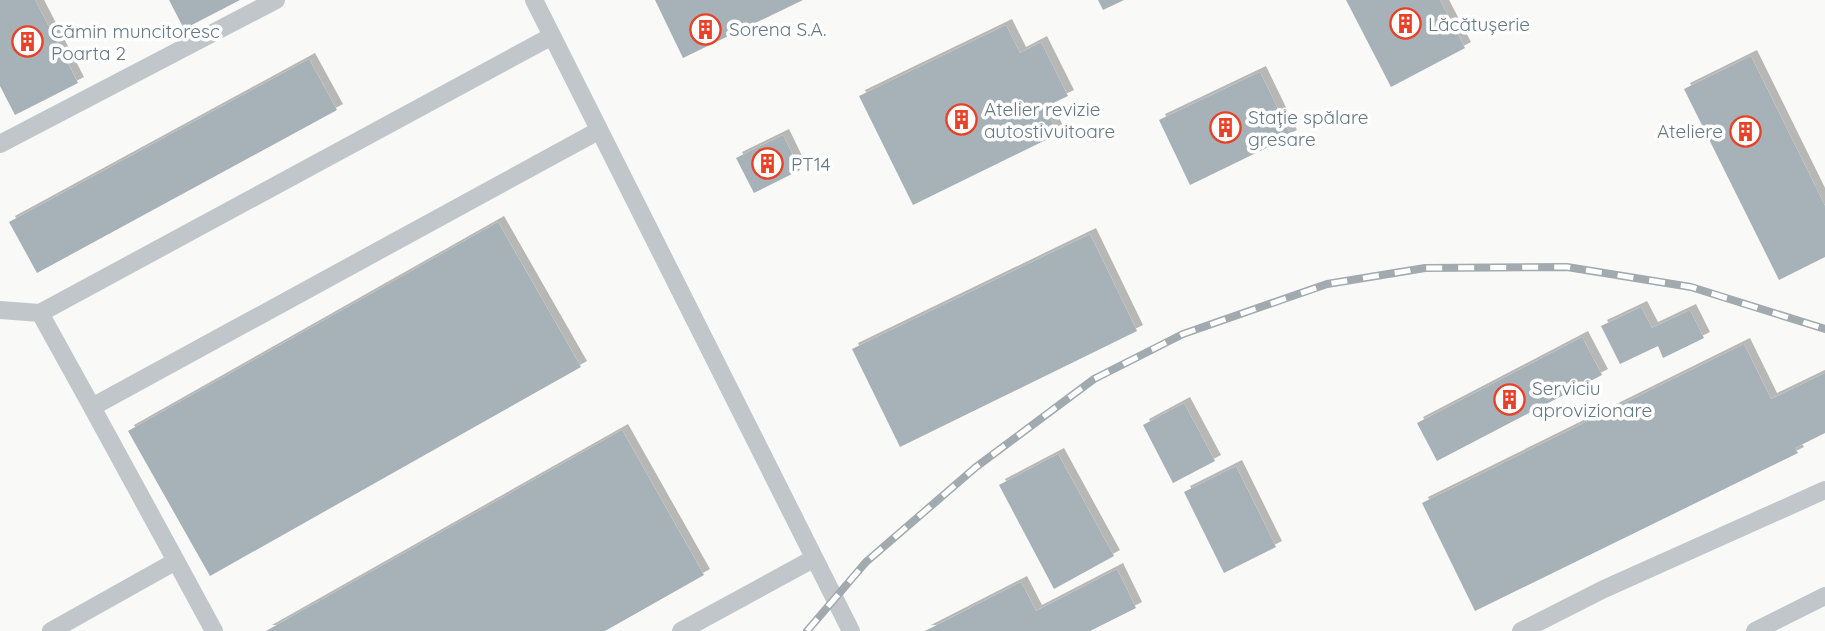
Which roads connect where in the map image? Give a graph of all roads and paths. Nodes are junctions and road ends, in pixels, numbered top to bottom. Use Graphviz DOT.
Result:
graph roads {
  1 [pos="276,0"];
  2 [pos="534,0"];
  3 [pos="552,36"];
  4 [pos="598,131"];
  5 [pos="0,144"];
  6 [pos="0,310"];
  7 [pos="40,313"];
  8 [pos="92,407"];
  9 [pos="1825,490"];
  10 [pos="813,559"];
  11 [pos="176,561"];
  12 [pos="1825,596"];
  13 [pos="51,631"];
  14 [pos="214,631"];
  15 [pos="681,631"];
  16 [pos="850,631"];
  17 [pos="1521,631"];
  18 [pos="1755,631"];
  1 -- 5 [label="lane"];
  2 -- 3 [label="lane"];
  3 -- 4 [label="lane"];
  3 -- 7 [label="lane"];
  4 -- 8 [label="lane"];
  4 -- 10 [label="lane"];
  6 -- 7 [label="lane"];
  7 -- 8 [label="lane"];
  8 -- 11 [label="lane"];
  9 -- 17 [label="lane"];
  10 -- 15 [label="lane"];
  10 -- 16 [label="lane"];
  11 -- 13 [label="lane"];
  11 -- 14 [label="lane"];
  12 -- 18 [label="lane"];
}
